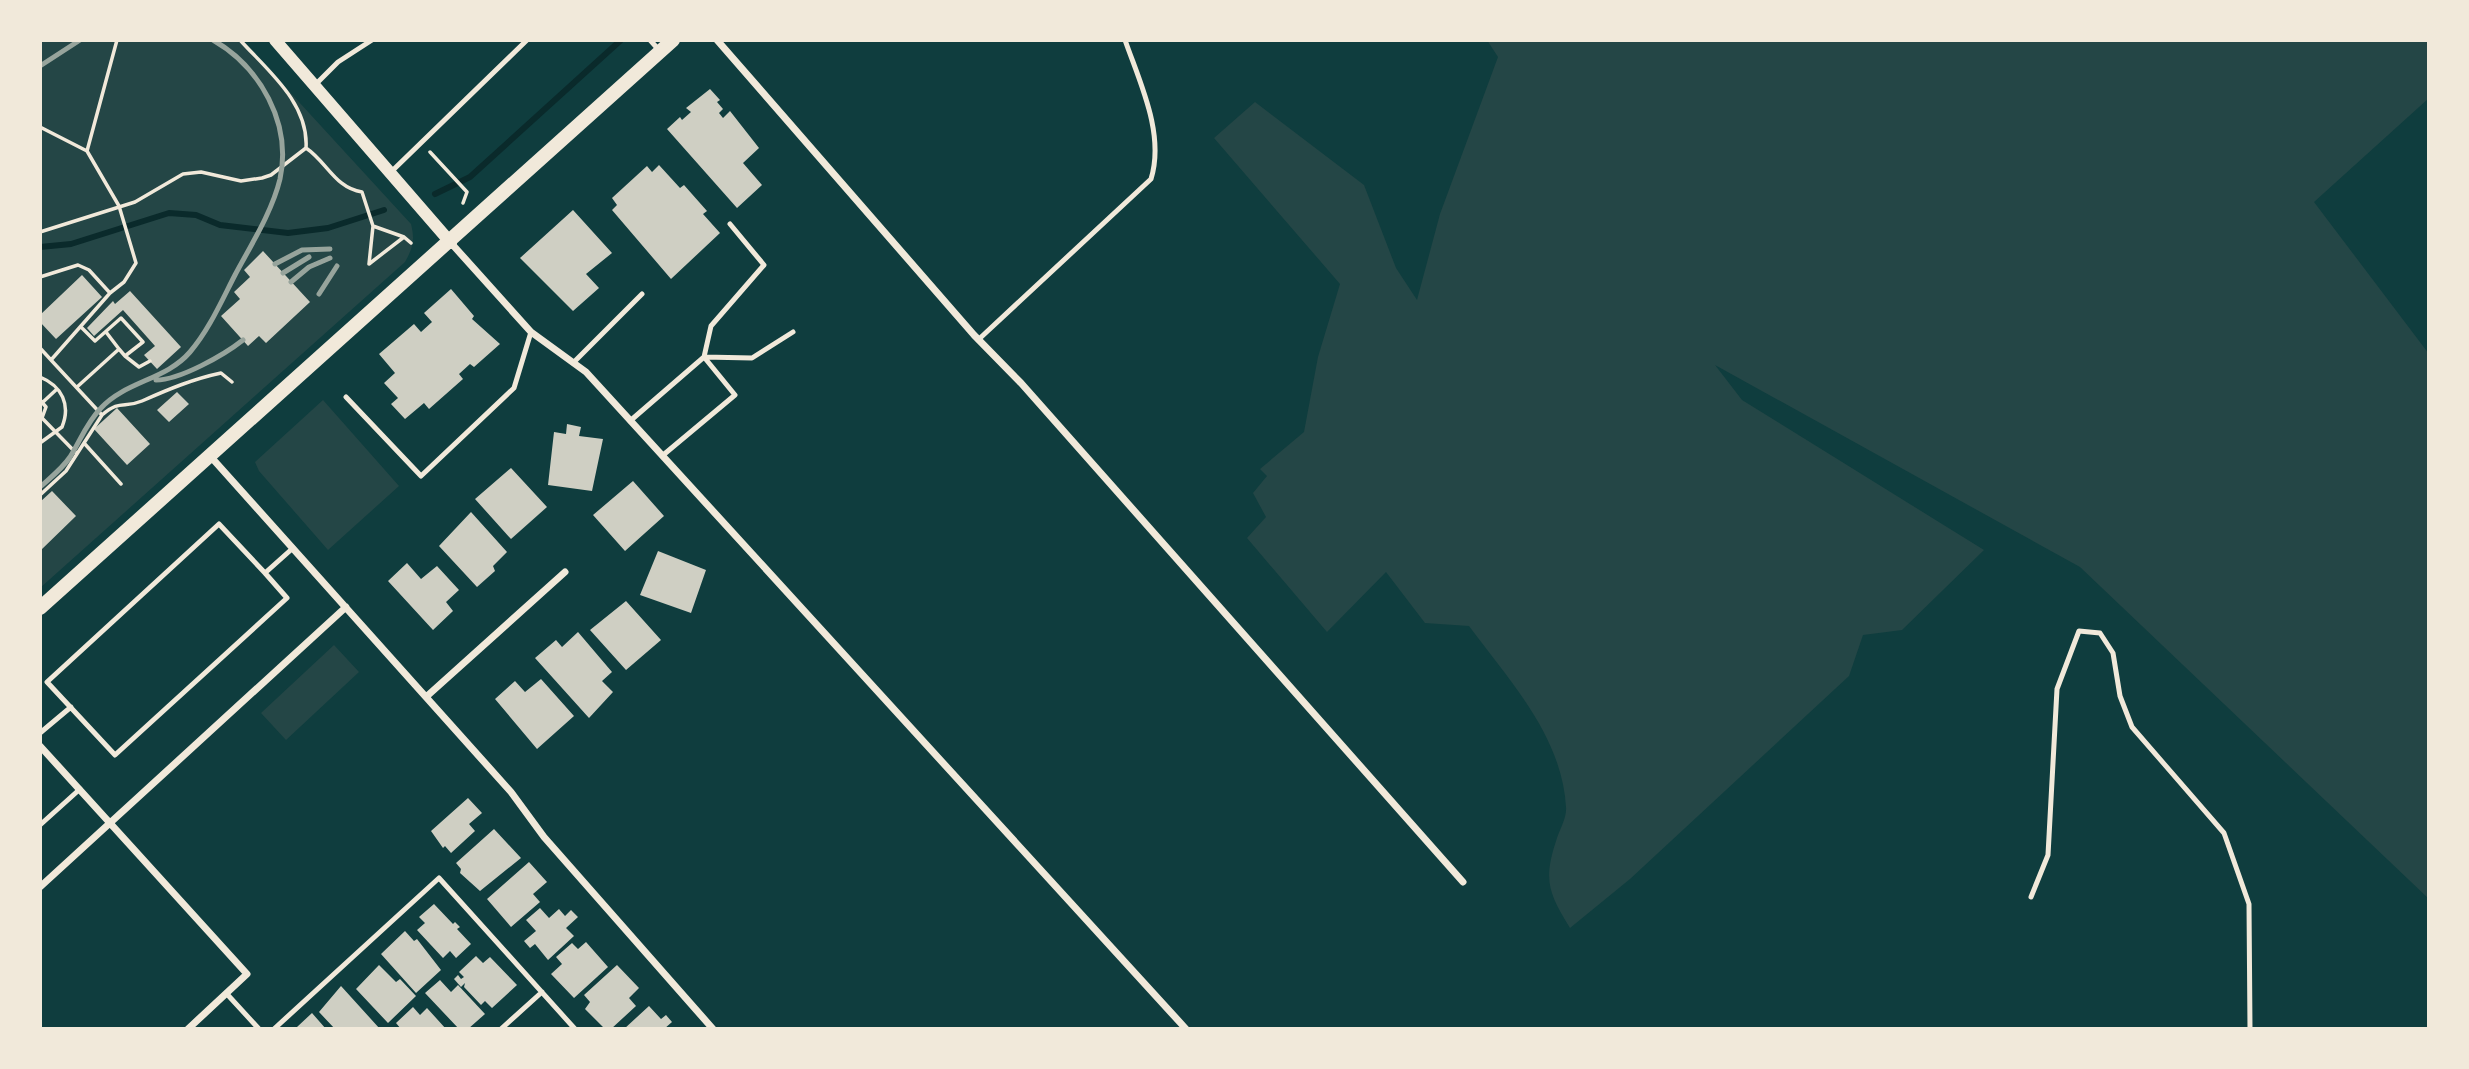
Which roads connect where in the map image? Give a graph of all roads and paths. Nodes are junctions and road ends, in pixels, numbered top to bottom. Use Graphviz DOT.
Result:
graph roads {
  1 [pos="117,40"];
  2 [pos="240,40"];
  3 [pos="275,40"];
  4 [pos="372,40"];
  5 [pos="527,40"];
  6 [pos="650,40"];
  7 [pos="673,40"];
  8 [pos="717,40"];
  9 [pos="1125,40"];
  10 [pos="661,52"];
  11 [pos="315,85"];
  12 [pos="40,127"];
  13 [pos="421,143"];
  14 [pos="306,148"];
  15 [pos="87,151"];
  16 [pos="391,172"];
  17 [pos="460,207"];
  18 [pos="119,208"];
  19 [pos="730,224"];
  20 [pos="373,226"];
  21 [pos="40,232"];
  22 [pos="404,237"];
  23 [pos="411,243"];
  24 [pos="450,243"];
  25 [pos="40,277"];
  26 [pos="110,293"];
  27 [pos="642,294"];
  28 [pos="82,328"];
  29 [pos="106,332"];
  30 [pos="531,332"];
  31 [pos="793,332"];
  32 [pos="978,340"];
  33 [pos="40,348"];
  34 [pos="119,349"];
  35 [pos="125,356"];
  36 [pos="704,357"];
  37 [pos="51,360"];
  38 [pos="150,361"];
  39 [pos="573,363"];
  40 [pos="40,377"];
  41 [pos="232,382"];
  42 [pos="77,387"];
  43 [pos="57,388"];
  44 [pos="346,397"];
  45 [pos="42,401"];
  46 [pos="102,415"];
  47 [pos="41,419"];
  48 [pos="630,421"];
  49 [pos="57,433"];
  50 [pos="40,443"];
  51 [pos="84,443"];
  52 [pos="77,454"];
  53 [pos="662,456"];
  54 [pos="211,457"];
  55 [pos="121,484"];
  56 [pos="40,495"];
  57 [pos="293,548"];
  58 [pos="565,572"];
  59 [pos="265,573"];
  60 [pos="346,607"];
  61 [pos="40,608"];
  62 [pos="426,697"];
  63 [pos="71,707"];
  64 [pos="40,733"];
  65 [pos="40,746"];
  66 [pos="80,789"];
  67 [pos="111,822"];
  68 [pos="40,825"];
  69 [pos="1463,882"];
  70 [pos="40,887"];
  71 [pos="2031,897"];
  72 [pos="542,992"];
  73 [pos="226,993"];
  74 [pos="188,1029"];
  75 [pos="259,1029"];
  76 [pos="274,1029"];
  77 [pos="501,1029"];
  78 [pos="575,1029"];
  79 [pos="713,1029"];
  80 [pos="1186,1029"];
  81 [pos="2250,1029"];
  1 -- 15 [label="path"];
  2 -- 14 [label="path"];
  3 -- 11 [label="street"];
  4 -- 11 [label="lane"];
  5 -- 13 [label="lane"];
  6 -- 10 [label="lane"];
  7 -- 10 [label="main road"];
  8 -- 32 [label="street"];
  9 -- 32 [label="lane"];
  10 -- 24 [label="main road"];
  11 -- 16 [label="street"];
  12 -- 15 [label="path"];
  13 -- 16 [label="lane"];
  13 -- 17 [label="path"];
  14 -- 18 [label="path"];
  14 -- 20 [label="path"];
  15 -- 18 [label="path"];
  16 -- 24 [label="street"];
  18 -- 21 [label="path"];
  18 -- 26 [label="path"];
  19 -- 36 [label="lane"];
  20 -- 22 [label="path"];
  20 -- 22 [label="path"];
  22 -- 23 [label="path"];
  24 -- 30 [label="street"];
  24 -- 54 [label="main road"];
  25 -- 26 [label="path"];
  26 -- 28 [label="path"];
  27 -- 39 [label="lane"];
  28 -- 29 [label="path"];
  28 -- 37 [label="path"];
  29 -- 34 [label="path"];
  29 -- 35 [label="path"];
  30 -- 39 [label="street"];
  30 -- 44 [label="lane"];
  31 -- 36 [label="lane"];
  32 -- 69 [label="street"];
  33 -- 37 [label="path"];
  34 -- 35 [label="path"];
  34 -- 42 [label="path"];
  35 -- 38 [label="path"];
  36 -- 48 [label="lane"];
  36 -- 53 [label="lane"];
  37 -- 42 [label="path"];
  39 -- 48 [label="street"];
  40 -- 43 [label="path"];
  41 -- 46 [label="path"];
  42 -- 46 [label="path"];
  43 -- 45 [label="path"];
  43 -- 49 [label="path"];
  45 -- 47 [label="path"];
  46 -- 51 [label="path"];
  47 -- 49 [label="path"];
  48 -- 53 [label="street"];
  49 -- 50 [label="path"];
  49 -- 52 [label="path"];
  51 -- 52 [label="path"];
  51 -- 55 [label="path"];
  52 -- 56 [label="path"];
  53 -- 80 [label="street"];
  54 -- 57 [label="street"];
  54 -- 61 [label="main road"];
  57 -- 59 [label="lane"];
  57 -- 60 [label="street"];
  58 -- 62 [label="street"];
  59 -- 63 [label="lane"];
  59 -- 63 [label="lane"];
  60 -- 62 [label="street"];
  60 -- 67 [label="street"];
  62 -- 79 [label="street"];
  63 -- 64 [label="lane"];
  65 -- 66 [label="street"];
  66 -- 67 [label="street"];
  66 -- 68 [label="lane"];
  67 -- 70 [label="street"];
  67 -- 73 [label="street"];
  71 -- 81 [label="lane"];
  72 -- 76 [label="lane"];
  72 -- 77 [label="lane"];
  72 -- 78 [label="lane"];
  73 -- 74 [label="street"];
  73 -- 75 [label="lane"];
}
